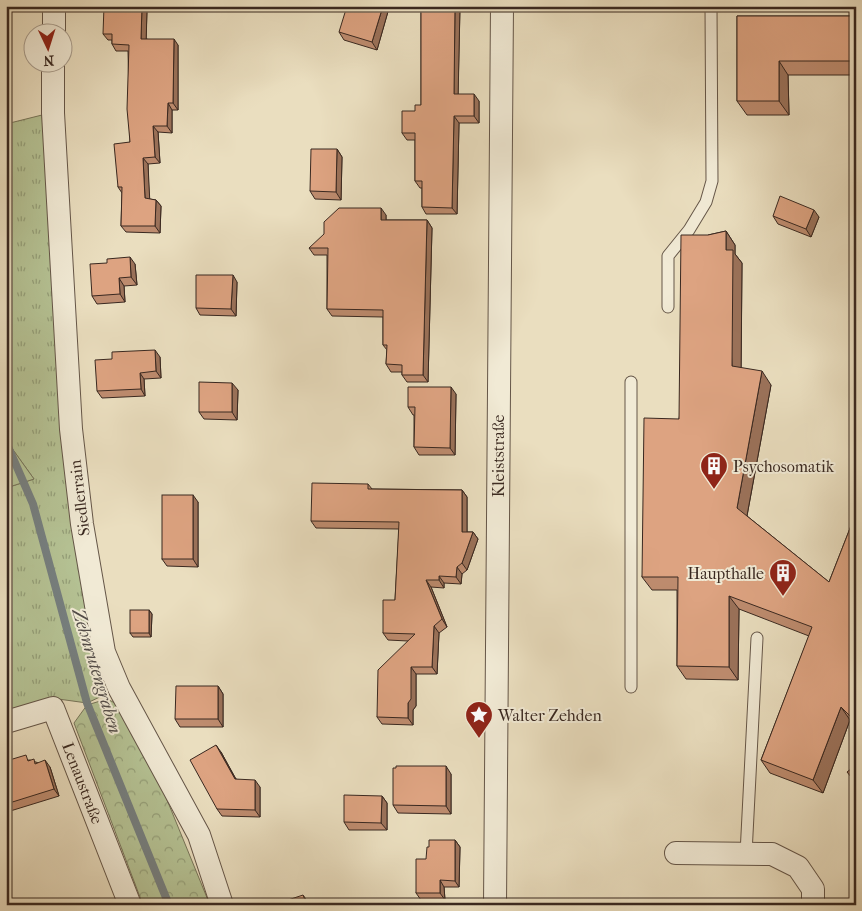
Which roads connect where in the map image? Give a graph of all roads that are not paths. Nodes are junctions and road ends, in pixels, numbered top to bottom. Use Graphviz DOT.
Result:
graph roads {
  1 [pos="54,6"];
  2 [pos="502,6"];
  3 [pos="711,6"];
  4 [pos="54,22"];
  5 [pos="53,72"];
  6 [pos="668,308"];
  7 [pos="631,382"];
  8 [pos="757,638"];
  9 [pos="631,687"];
  10 [pos="6,722"];
  11 [pos="676,854"];
  12 [pos="746,854"];
  13 [pos="130,905"];
  14 [pos="222,905"];
  15 [pos="495,905"];
  16 [pos="813,905"];
  1 -- 4 [label="street"];
  2 -- 15 [label="street, Kleiststraße"];
  3 -- 6 [label="lane"];
  5 -- 14 [label="street, Siedlerrain"];
  7 -- 9 [label="lane"];
  8 -- 12 [label="lane"];
  10 -- 13 [label="street, Lenaustraße"];
  11 -- 12 [label="street"];
  12 -- 16 [label="street"];
}
